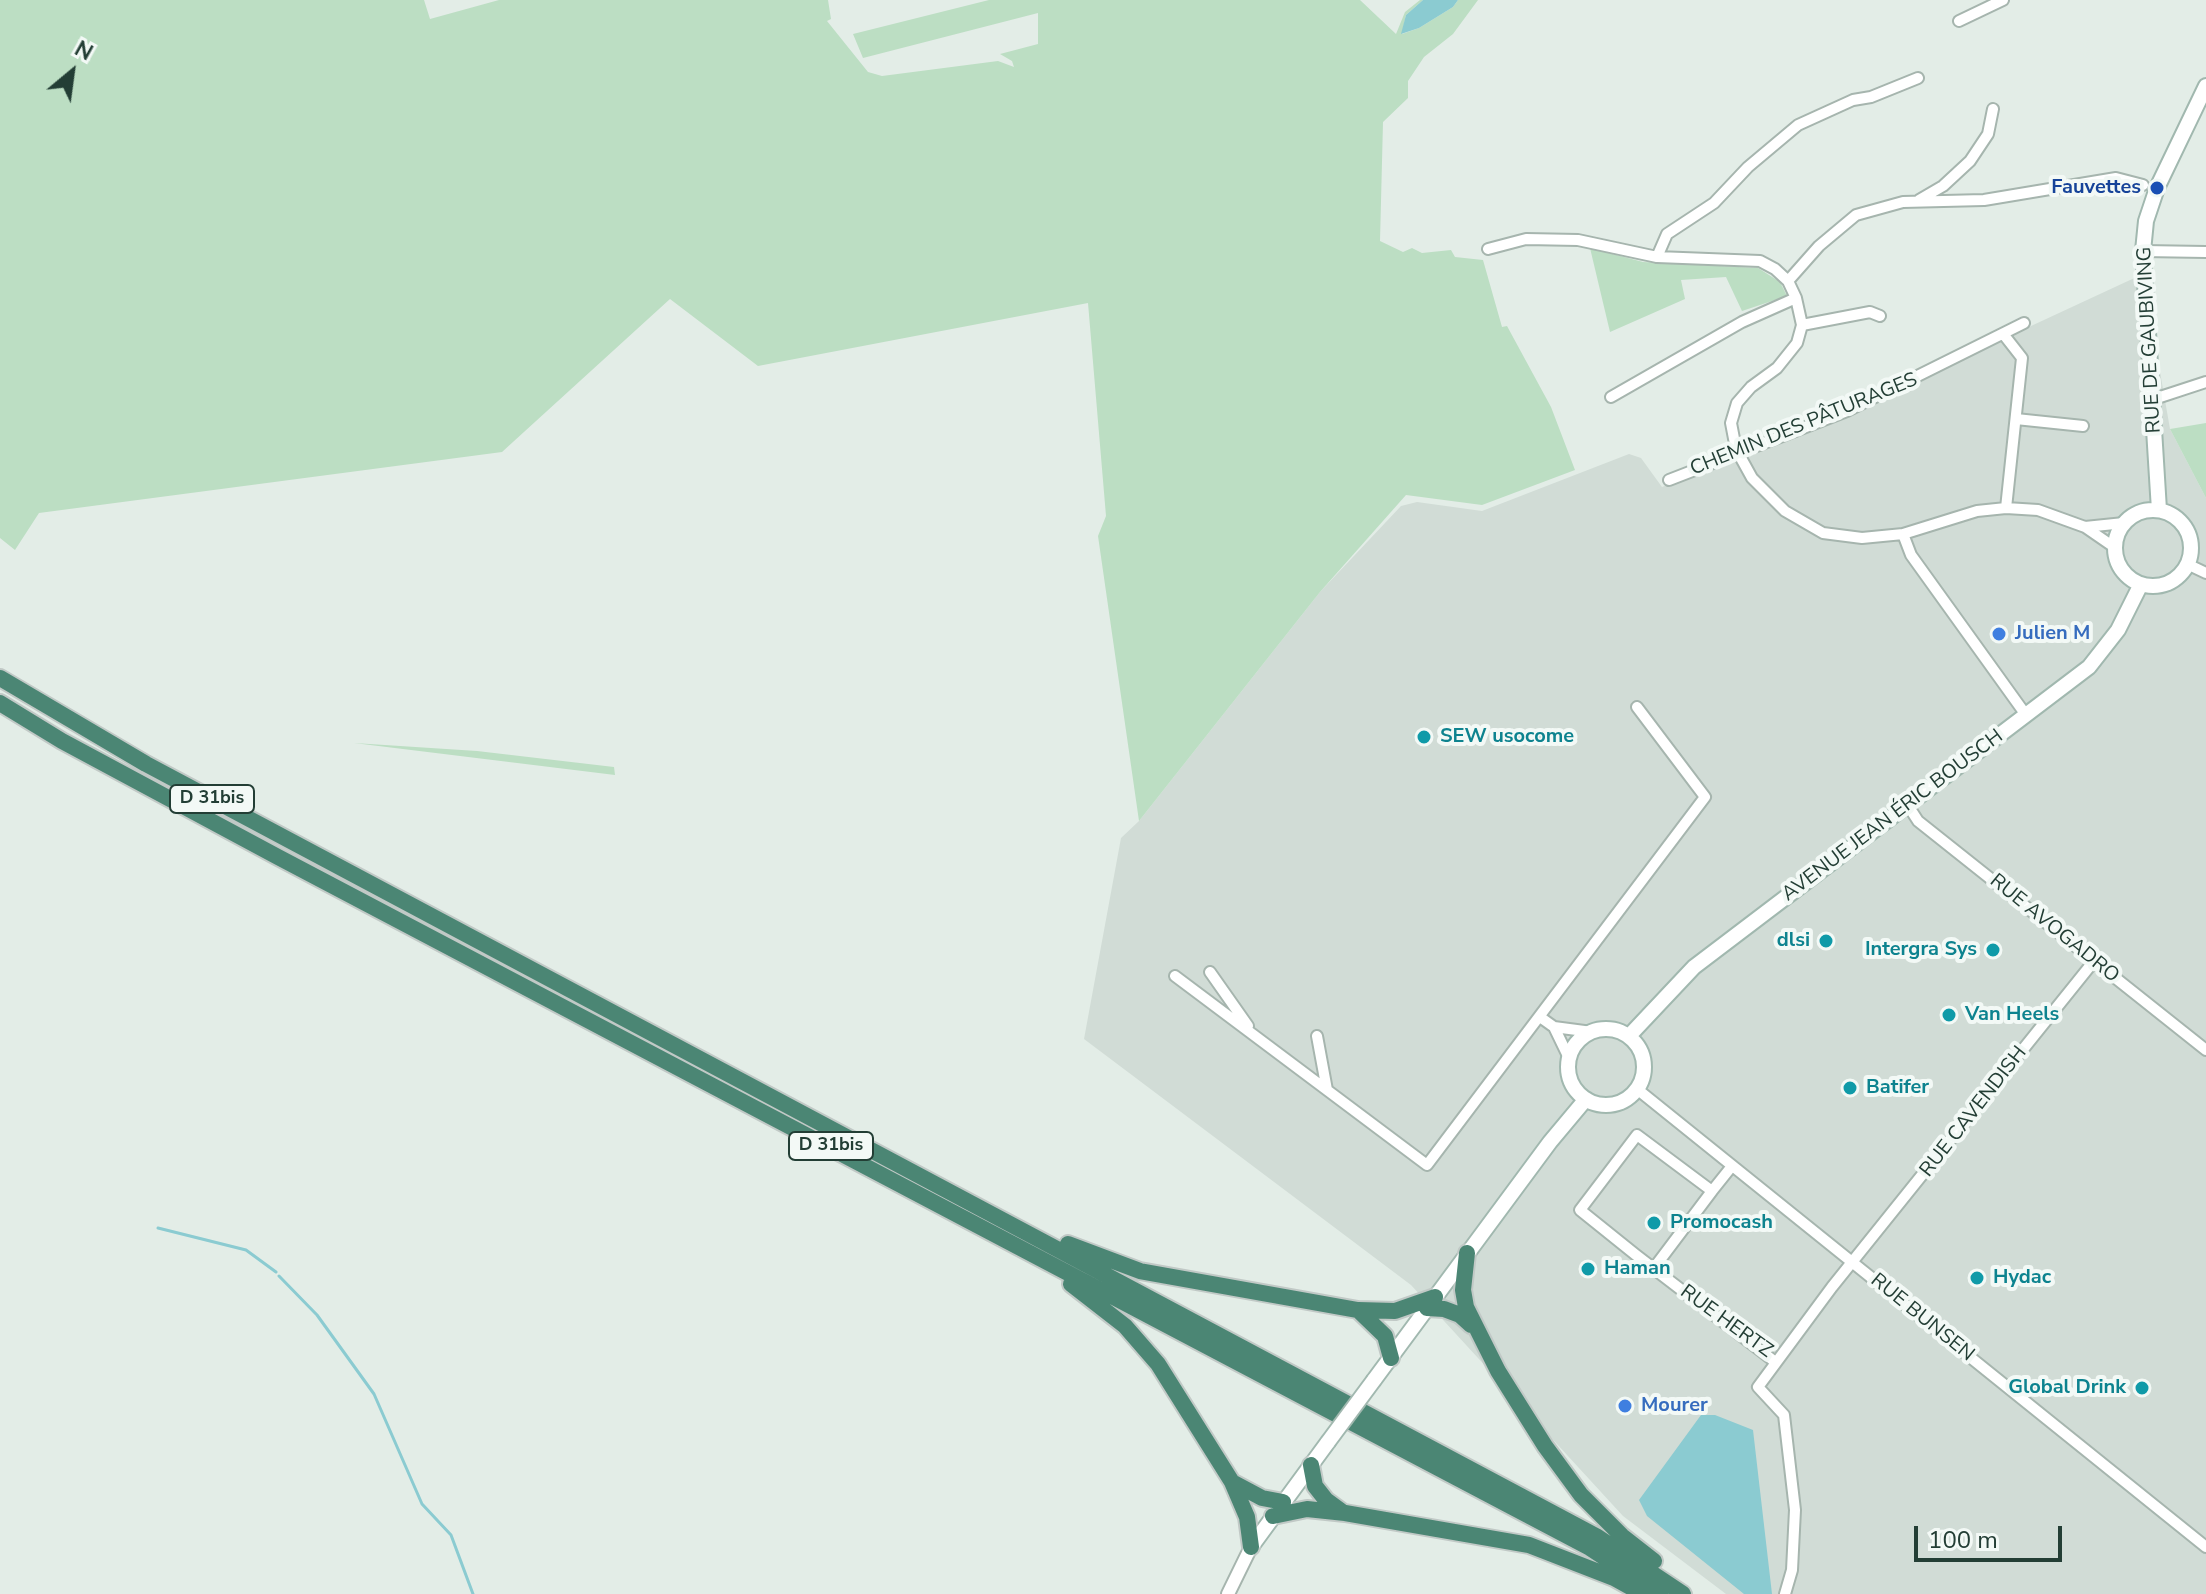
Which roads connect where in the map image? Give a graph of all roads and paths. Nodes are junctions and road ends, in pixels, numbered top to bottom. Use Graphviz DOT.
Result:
graph roads {
  1 [pos="2003,0"];
  2 [pos="1959,21"];
  3 [pos="1918,78"];
  4 [pos="2206,86"];
  5 [pos="1993,109"];
  6 [pos="2143,185"];
  7 [pos="1916,201"];
  8 [pos="1488,249"];
  9 [pos="2143,251"];
  10 [pos="2206,252"];
  11 [pos="1657,257"];
  12 [pos="1788,281"];
  13 [pos="1796,298"];
  14 [pos="1880,316"];
  15 [pos="2024,323"];
  16 [pos="1802,325"];
  17 [pos="2004,335"];
  18 [pos="2206,382"];
  19 [pos="1611,397"];
  20 [pos="2154,399"];
  21 [pos="2016,419"];
  22 [pos="2083,426"];
  23 [pos="1738,453"];
  24 [pos="1669,480"];
  25 [pos="2006,508"];
  26 [pos="2159,510"];
  27 [pos="2124,523"];
  28 [pos="2085,527"];
  29 [pos="1903,534"];
  30 [pos="2114,547"];
  31 [pos="2187,564"];
  32 [pos="2206,573"];
  33 [pos="2141,584"];
  34 [pos="0,678"];
  35 [pos="0,703"];
  36 [pos="1637,707"];
  37 [pos="2026,715"];
  38 [pos="1907,804"];
  39 [pos="2094,961"];
  40 [pos="1210,972"];
  41 [pos="1175,976"];
  42 [pos="1540,1017"];
  43 [pos="1554,1027"];
  44 [pos="1592,1032"];
  45 [pos="1255,1036"];
  46 [pos="1317,1036"];
  47 [pos="1629,1036"];
  48 [pos="2206,1050"];
  49 [pos="1569,1058"];
  50 [pos="1637,1089"];
  51 [pos="1327,1090"];
  52 [pos="1586,1099"];
  53 [pos="1732,1166"];
  54 [pos="945,1190"];
  55 [pos="1712,1191"];
  56 [pos="1001,1235"];
  57 [pos="1467,1253"];
  58 [pos="1853,1263"];
  59 [pos="1654,1268"];
  60 [pos="1431,1303"];
  61 [pos="1358,1310"];
  62 [pos="1473,1326"];
  63 [pos="1391,1358"];
  64 [pos="1774,1361"];
  65 [pos="1311,1465"];
  66 [pos="1232,1482"];
  67 [pos="1278,1509"];
  68 [pos="1345,1513"];
  69 [pos="1251,1547"];
  70 [pos="2206,1547"];
  71 [pos="1228,1594"];
  72 [pos="1643,1594"];
  73 [pos="1660,1594"];
  74 [pos="1683,1594"];
  75 [pos="1696,1594"];
  76 [pos="1785,1594"];
  1 -- 2 [label="street"];
  3 -- 11 [label="street"];
  4 -- 9 [label="main road, RUE DE GAUBIVING"];
  5 -- 7 [label="street"];
  6 -- 7 [label="street"];
  7 -- 12 [label="street"];
  8 -- 11 [label="street"];
  9 -- 10 [label="street"];
  9 -- 20 [label="main road, RUE DE GAUBIVING"];
  11 -- 12 [label="street"];
  12 -- 13 [label="street"];
  13 -- 16 [label="street"];
  13 -- 19 [label="street"];
  14 -- 16 [label="street"];
  15 -- 17 [label="street, CHEMIN DES PÂTURAGES"];
  16 -- 23 [label="street"];
  17 -- 21 [label="street"];
  17 -- 23 [label="street, CHEMIN DES PÂTURAGES"];
  18 -- 20 [label="street"];
  20 -- 26 [label="main road, RUE DE GAUBIVING"];
  21 -- 22 [label="street"];
  21 -- 25 [label="street"];
  23 -- 24 [label="street, CHEMIN DES PÂTURAGES"];
  23 -- 29 [label="street"];
  25 -- 28 [label="street"];
  25 -- 29 [label="street"];
  26 -- 27 [label="main road"];
  26 -- 31 [label="main road"];
  27 -- 28 [label="street"];
  27 -- 30 [label="main road"];
  28 -- 30 [label="street"];
  29 -- 37 [label="street"];
  30 -- 33 [label="main road"];
  31 -- 32 [label="street"];
  31 -- 33 [label="main road"];
  33 -- 37 [label="main road, AVENUE JEAN ÉRIC BOUSCH"];
  34 -- 54 [label="highway, D 31bis"];
  35 -- 56 [label="highway, D 31bis"];
  36 -- 42 [label="street"];
  37 -- 38 [label="main road, AVENUE JEAN ÉRIC BOUSCH"];
  38 -- 39 [label="street, RUE AVOGADRO"];
  38 -- 47 [label="main road, AVENUE JEAN ÉRIC BOUSCH"];
  39 -- 48 [label="street, RUE AVOGADRO"];
  39 -- 58 [label="street, RUE CAVENDISH"];
  40 -- 45 [label="street"];
  41 -- 45 [label="street"];
  42 -- 43 [label="street"];
  42 -- 51 [label="street"];
  43 -- 44 [label="street"];
  43 -- 49 [label="street"];
  44 -- 47 [label="main road"];
  44 -- 49 [label="main road"];
  45 -- 51 [label="street"];
  46 -- 51 [label="street"];
  47 -- 50 [label="main road"];
  49 -- 52 [label="main road"];
  50 -- 52 [label="main road"];
  50 -- 53 [label="street, RUE BUNSEN"];
  52 -- 57 [label="main road"];
  53 -- 55 [label="street"];
  53 -- 58 [label="street, RUE BUNSEN"];
  54 -- 61 [label="highway"];
  54 -- 74 [label="highway, D 31bis"];
  55 -- 59 [label="street"];
  55 -- 59 [label="street, RUE HERTZ"];
  56 -- 66 [label="highway"];
  56 -- 73 [label="highway, D 31bis"];
  57 -- 60 [label="main road"];
  57 -- 62 [label="highway"];
  58 -- 64 [label="street, RUE HERTZ"];
  58 -- 70 [label="street, RUE BUNSEN"];
  59 -- 64 [label="street, RUE HERTZ"];
  60 -- 61 [label="highway"];
  60 -- 62 [label="highway"];
  60 -- 63 [label="main road"];
  61 -- 63 [label="highway"];
  62 -- 75 [label="highway"];
  63 -- 65 [label="main road, bridge"];
  64 -- 76 [label="street"];
  65 -- 67 [label="main road"];
  65 -- 68 [label="highway"];
  66 -- 67 [label="highway"];
  66 -- 69 [label="highway"];
  67 -- 68 [label="highway"];
  67 -- 69 [label="main road"];
  68 -- 72 [label="highway"];
  69 -- 71 [label="street"];
}
